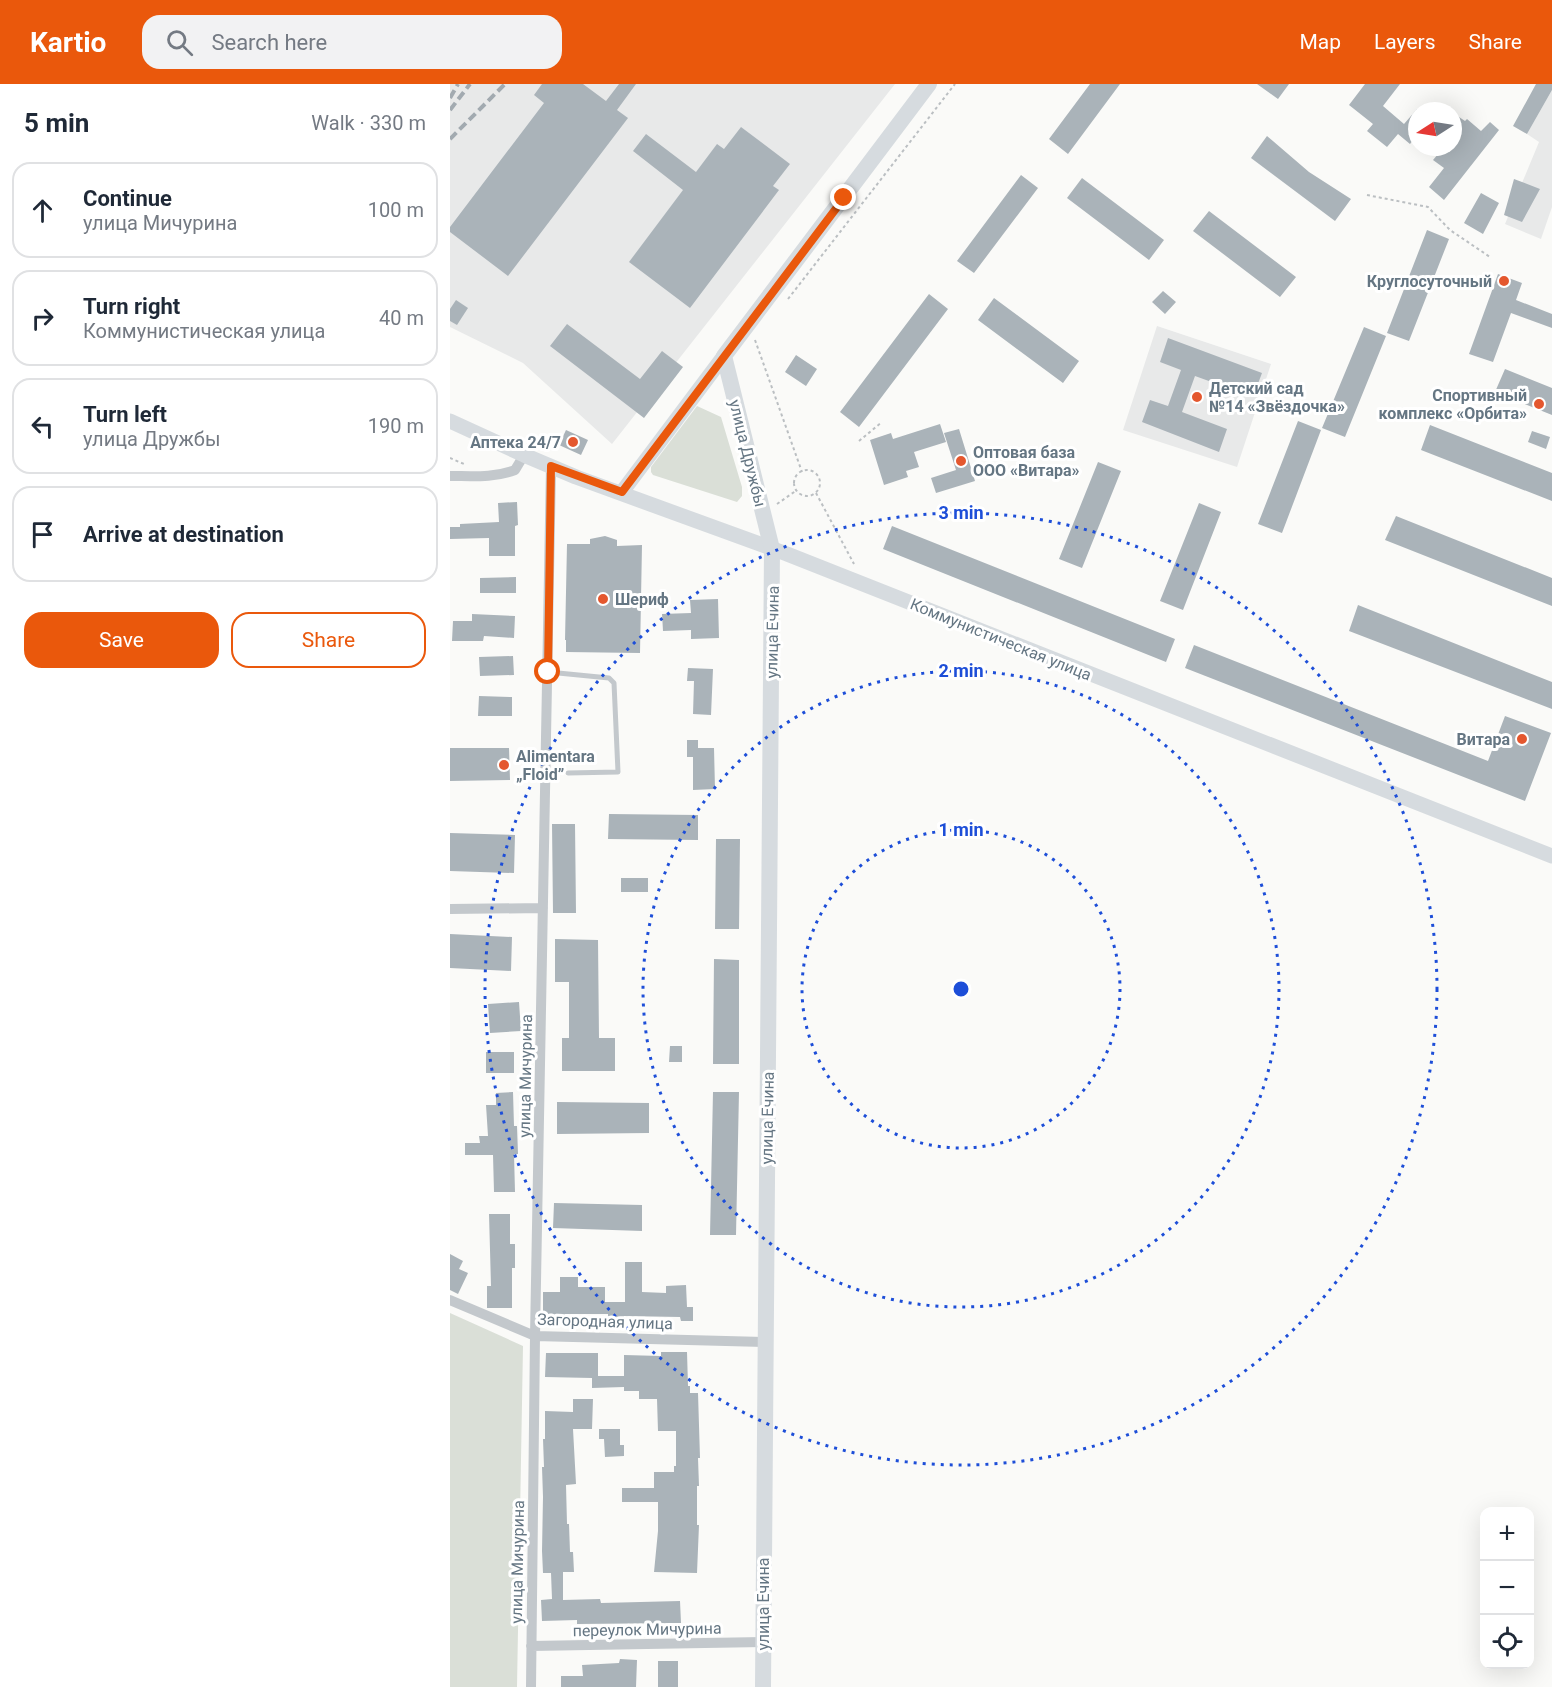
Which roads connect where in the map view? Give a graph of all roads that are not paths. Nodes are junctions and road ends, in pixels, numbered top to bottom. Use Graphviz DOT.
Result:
graph roads {
  1 [pos="929,84"];
  2 [pos="724,356"];
  3 [pos="450,421"];
  4 [pos="524,455"];
  5 [pos="551,466"];
  6 [pos="450,476"];
  7 [pos="622,492"];
  8 [pos="772,549"];
  9 [pos="548,672"];
  10 [pos="568,773"];
  11 [pos="1551,853"];
  12 [pos="543,908"];
  13 [pos="450,909"];
  14 [pos="450,1300"];
  15 [pos="535,1336"];
  16 [pos="765,1342"];
  17 [pos="763,1642"];
  18 [pos="531,1646"];
  19 [pos="531,1687"];
  20 [pos="762,1687"];
  1 -- 2 [label="main road"];
  2 -- 7 [label="main road"];
  2 -- 8 [label="main road, улица Дружбы"];
  3 -- 4 [label="main road, Коммунистическая улица"];
  4 -- 5 [label="main road, Коммунистическая улица"];
  4 -- 6 [label="street"];
  5 -- 7 [label="main road, Коммунистическая улица"];
  5 -- 9 [label="street, улица Мичурина"];
  7 -- 8 [label="main road, Коммунистическая улица"];
  8 -- 11 [label="main road, Коммунистическая улица"];
  8 -- 16 [label="main road, улица Ечина"];
  9 -- 10 [label="lane"];
  9 -- 12 [label="street, улица Мичурина"];
  12 -- 13 [label="street"];
  12 -- 15 [label="street, улица Мичурина"];
  14 -- 15 [label="street, Загородная улица"];
  15 -- 16 [label="street, Загородная улица"];
  15 -- 18 [label="street, улица Мичурина"];
  16 -- 17 [label="main road, улица Ечина"];
  17 -- 18 [label="street, переулок Мичурина"];
  17 -- 20 [label="main road, улица Ечина"];
  18 -- 19 [label="street, улица Мичурина"];
}
